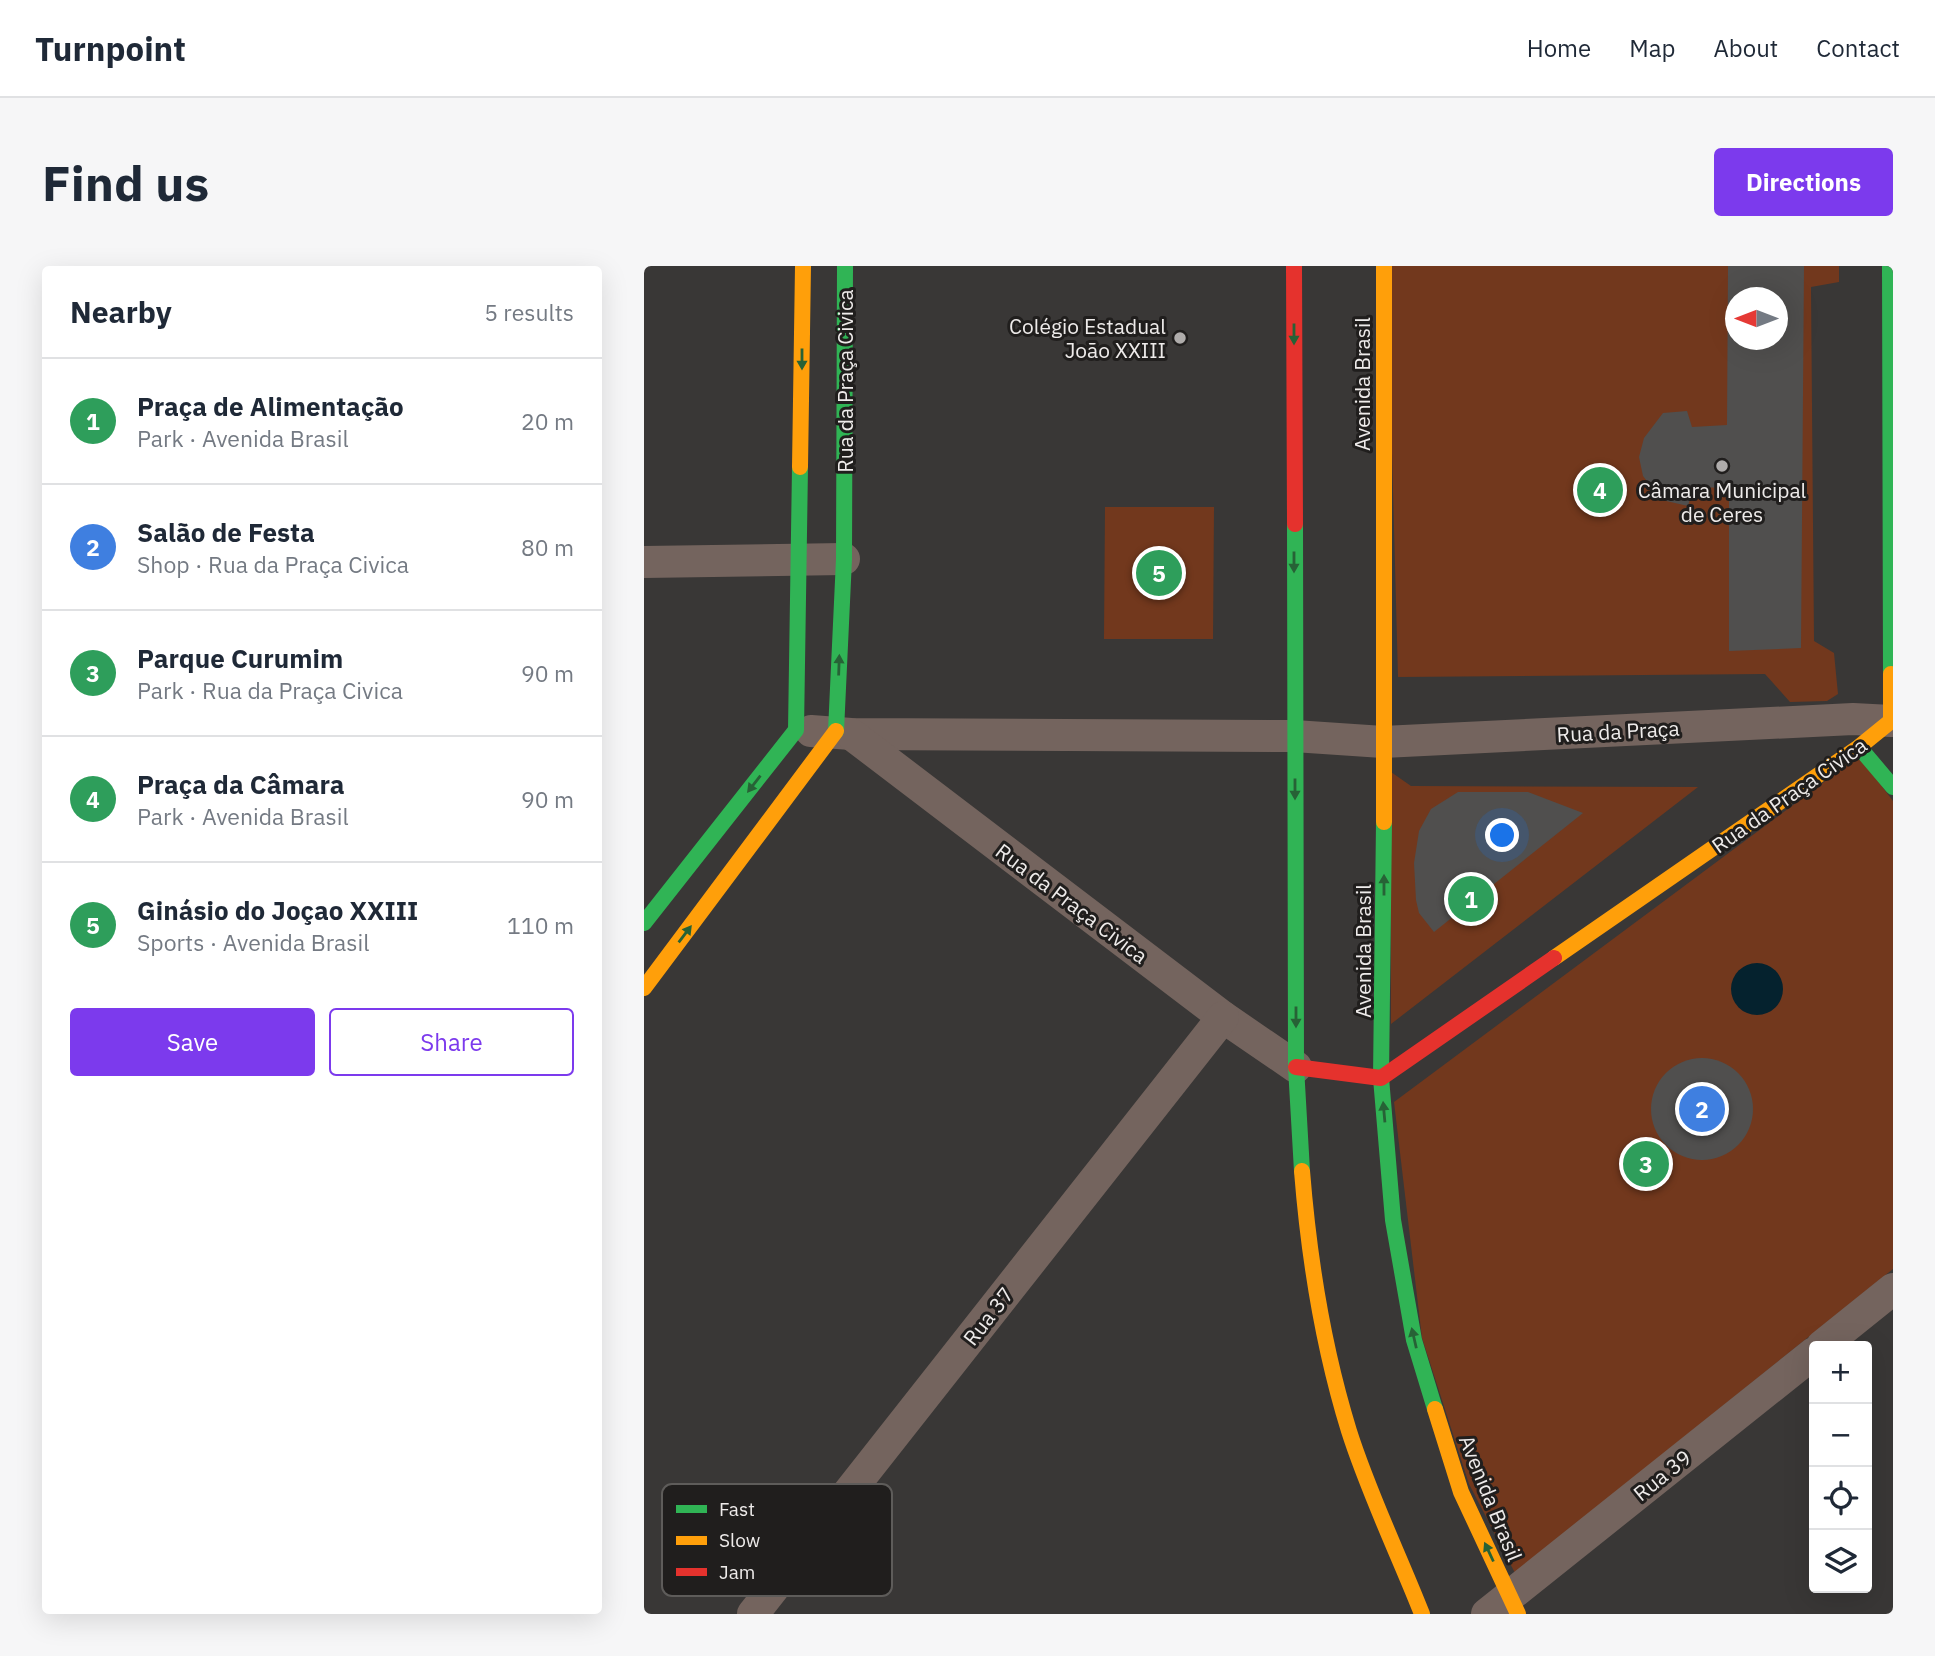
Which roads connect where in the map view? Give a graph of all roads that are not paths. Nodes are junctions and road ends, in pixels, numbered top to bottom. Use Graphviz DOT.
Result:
graph roads {
  1 [pos="803,266"];
  2 [pos="845,266"];
  3 [pos="1294,266"];
  4 [pos="1384,266"];
  5 [pos="1890,266"];
  6 [pos="845,327"];
  7 [pos="803,328"];
  8 [pos="844,559"];
  9 [pos="801,561"];
  10 [pos="644,562"];
  11 [pos="1891,562"];
  12 [pos="1892,722"];
  13 [pos="796,730"];
  14 [pos="1856,733"];
  15 [pos="844,734"];
  16 [pos="1294,736"];
  17 [pos="1383,742"];
  18 [pos="1893,786"];
  19 [pos="644,923"];
  20 [pos="644,988"];
  21 [pos="1223,1017"];
  22 [pos="1296,1067"];
  23 [pos="1381,1079"];
  24 [pos="1893,1289"];
  25 [pos="1828,1341"];
  26 [pos="1809,1357"];
  27 [pos="855,1484"];
  28 [pos="767,1596"];
  29 [pos="1505,1609"];
  30 [pos="753,1614"];
  31 [pos="1422,1614"];
  1 -- 7 [label="street, Rua da Praça Civica"];
  2 -- 6 [label="street, Rua da Praça Civica"];
  3 -- 16 [label="street, one-way"];
  4 -- 17 [label="street, Avenida Brasil"];
  5 -- 11 [label="street"];
  6 -- 7 [label="street"];
  6 -- 8 [label="street, Rua da Praça Civica"];
  7 -- 9 [label="street, Rua da Praça Civica, one-way"];
  8 -- 9 [label="street"];
  15 -- 8 [label="street, Rua da Praça Civica, one-way"];
  9 -- 10 [label="street"];
  9 -- 13 [label="street, Rua da Praça Civica"];
  11 -- 12 [label="street"];
  12 -- 14 [label="street, Rua da Praça"];
  13 -- 15 [label="street"];
  13 -- 19 [label="street, one-way"];
  14 -- 17 [label="street, Rua da Praça"];
  14 -- 18 [label="street"];
  14 -- 23 [label="street, Rua da Praça Civica"];
  15 -- 16 [label="street"];
  20 -- 15 [label="street, one-way"];
  15 -- 21 [label="street, Rua da Praça Civica"];
  16 -- 17 [label="street, Rua da Praça"];
  16 -- 22 [label="street, one-way"];
  23 -- 17 [label="street, Avenida Brasil, one-way"];
  21 -- 22 [label="street, Rua da Praça Civica"];
  21 -- 27 [label="street, Rua 37"];
  22 -- 23 [label="street"];
  22 -- 31 [label="street"];
  29 -- 23 [label="street, Avenida Brasil, one-way"];
  24 -- 25 [label="street"];
  26 -- 29 [label="street, Rua 39"];
  28 -- 30 [label="street, Rua 37"];
}
